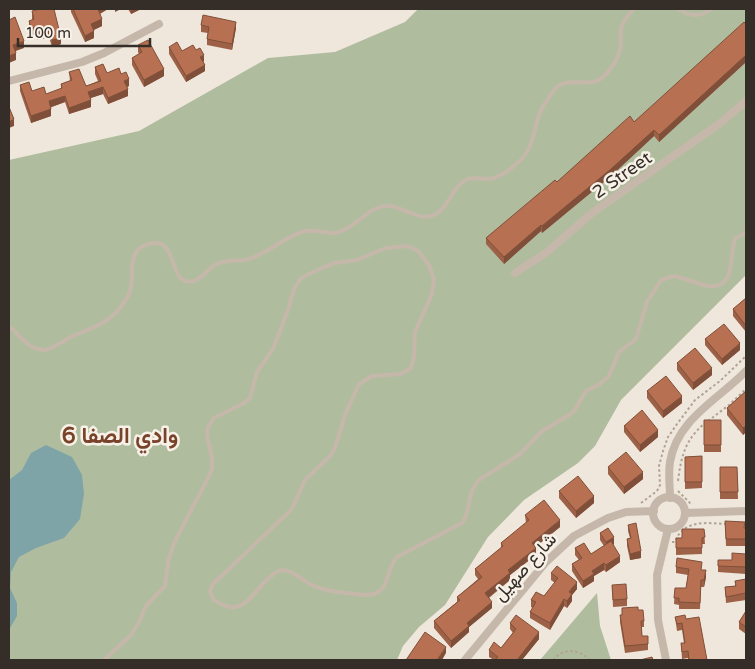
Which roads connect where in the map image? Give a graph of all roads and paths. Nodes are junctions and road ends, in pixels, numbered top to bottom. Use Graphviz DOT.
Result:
graph roads {
  1 [pos="634,9"];
  2 [pos="678,9"];
  3 [pos="711,9"];
  4 [pos="159,24"];
  5 [pos="9,81"];
  6 [pos="746,101"];
  7 [pos="746,232"];
  8 [pos="515,273"];
  9 [pos="9,326"];
  10 [pos="746,356"];
  11 [pos="746,371"];
  12 [pos="746,388"];
  13 [pos="678,484"];
  14 [pos="678,490"];
  15 [pos="670,498"];
  16 [pos="635,504"];
  17 [pos="693,504"];
  18 [pos="654,511"];
  19 [pos="746,511"];
  20 [pos="685,513"];
  21 [pos="726,524"];
  22 [pos="668,529"];
  23 [pos="664,542"];
  24 [pos="104,660"];
  25 [pos="465,660"];
  26 [pos="553,660"];
  27 [pos="590,660"];
  28 [pos="666,660"];
  1 -- 9 [label="lane"];
  2 -- 3 [label="lane"];
  4 -- 5 [label="street"];
  6 -- 8 [label="street, 2 Street"];
  7 -- 24 [label="lane"];
  10 -- 16 [label="path"];
  11 -- 15 [label="street"];
  12 -- 13 [label="path"];
  14 -- 17 [label="path"];
  15 -- 18 [label="street"];
  15 -- 20 [label="street"];
  18 -- 22 [label="street"];
  18 -- 25 [label="street, شارع صهيل"];
  19 -- 20 [label="street"];
  20 -- 22 [label="street"];
  21 -- 23 [label="path"];
  22 -- 23 [label="street"];
  23 -- 28 [label="street"];
  26 -- 27 [label="path"];
}
